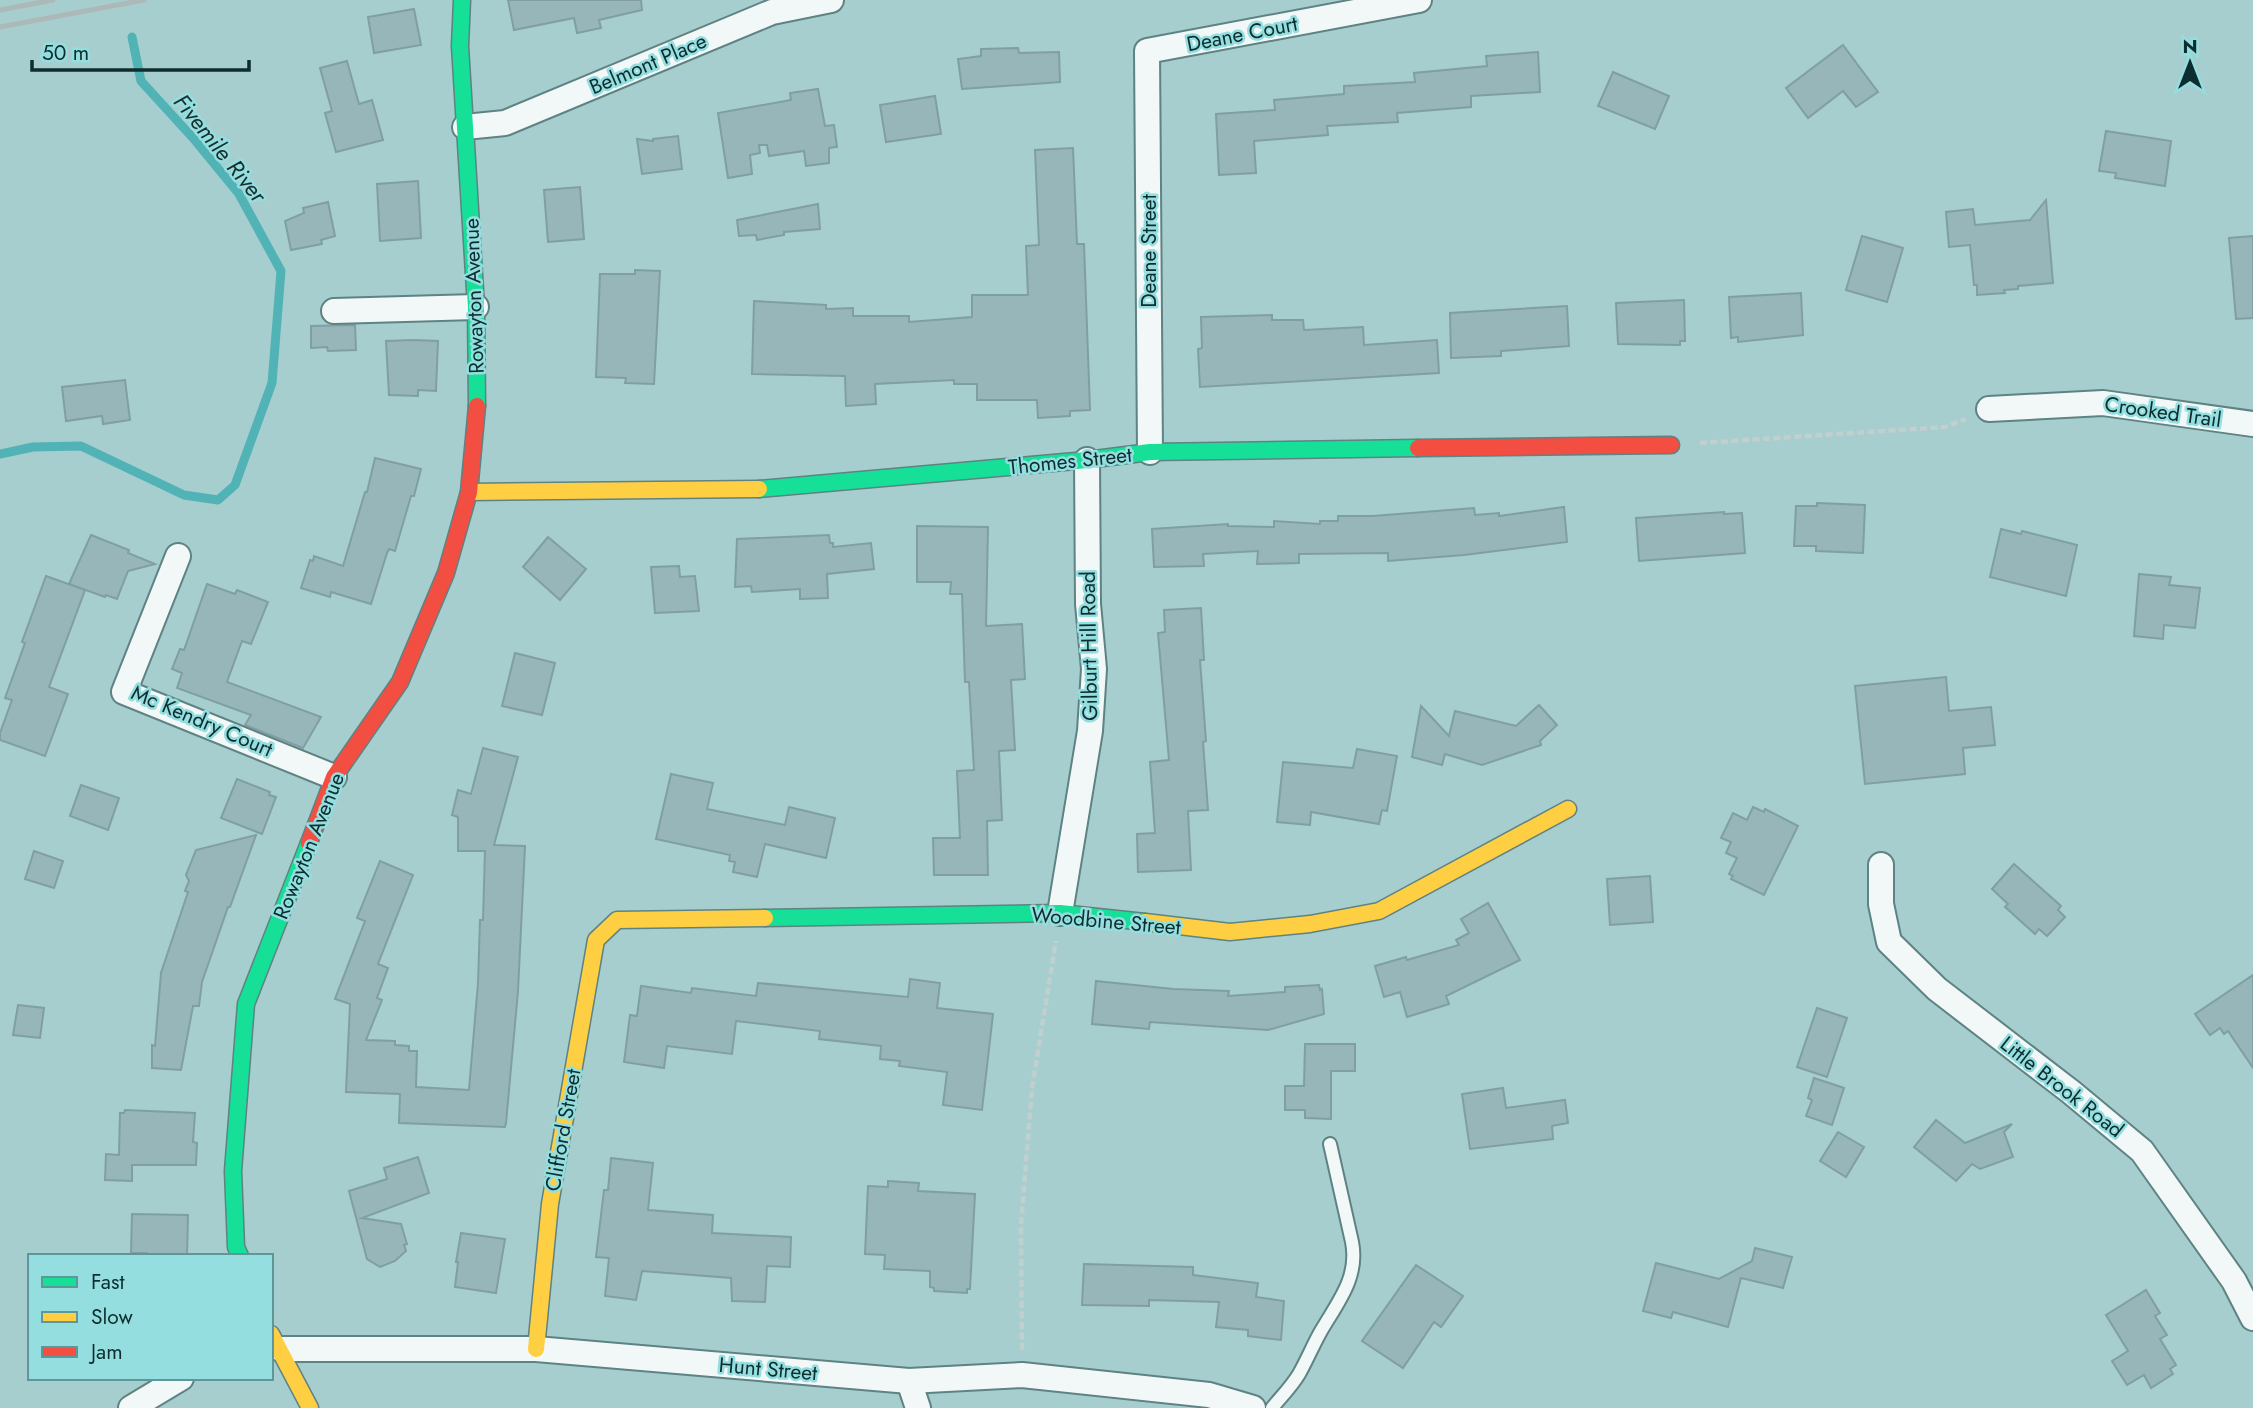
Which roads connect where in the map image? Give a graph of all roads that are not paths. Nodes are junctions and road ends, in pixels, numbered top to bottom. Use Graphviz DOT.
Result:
graph roads {
  1 [pos="462,0"];
  2 [pos="831,0"];
  3 [pos="1419,0"];
  4 [pos="1147,51"];
  5 [pos="465,127"];
  6 [pos="476,307"];
  7 [pos="334,311"];
  8 [pos="1989,410"];
  9 [pos="2253,424"];
  10 [pos="1671,445"];
  11 [pos="1150,452"];
  12 [pos="1087,460"];
  13 [pos="469,492"];
  14 [pos="178,556"];
  15 [pos="334,777"];
  16 [pos="1568,809"];
  17 [pos="1881,865"];
  18 [pos="1060,913"];
  19 [pos="617,920"];
  20 [pos="1330,1144"];
  21 [pos="239,1254"];
  22 [pos="2253,1318"];
  23 [pos="276,1342"];
  24 [pos="537,1349"];
  25 [pos="178,1380"];
  26 [pos="909,1381"];
  27 [pos="131,1408"];
  28 [pos="310,1408"];
  29 [pos="918,1408"];
  30 [pos="1252,1408"];
  31 [pos="1272,1408"];
  1 -- 5 [label="street, Rowayton Avenue"];
  2 -- 5 [label="street, Belmont Place"];
  3 -- 4 [label="street, Deane Court"];
  4 -- 11 [label="street, Deane Street"];
  5 -- 6 [label="street, Rowayton Avenue"];
  6 -- 7 [label="street"];
  6 -- 13 [label="street, Rowayton Avenue"];
  8 -- 9 [label="street, Crooked Trail"];
  10 -- 11 [label="street, Thomes Street"];
  11 -- 12 [label="street, Thomes Street"];
  12 -- 13 [label="street, Thomes Street"];
  12 -- 18 [label="street, Gilburt Hill Road"];
  13 -- 15 [label="street, Rowayton Avenue"];
  14 -- 15 [label="street, Mc Kendry Court"];
  15 -- 21 [label="street, Rowayton Avenue"];
  16 -- 18 [label="street, Woodbine Street"];
  17 -- 22 [label="street, Little Brook Road"];
  18 -- 19 [label="street, Woodbine Street"];
  19 -- 24 [label="street, Clifford Street"];
  20 -- 31 [label="lane"];
  23 -- 24 [label="street, Hunt Street"];
  23 -- 28 [label="street"];
  24 -- 26 [label="street, Hunt Street"];
  25 -- 27 [label="street"];
  26 -- 29 [label="street"];
  26 -- 30 [label="street, Hunt Street"];
}
